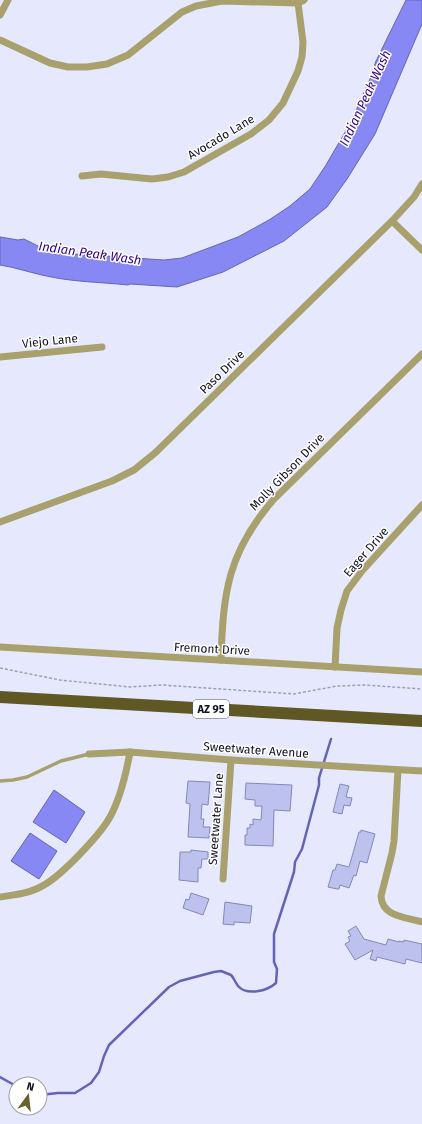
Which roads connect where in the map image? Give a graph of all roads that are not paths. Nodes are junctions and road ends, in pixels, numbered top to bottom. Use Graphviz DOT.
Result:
graph roads {
  1 [pos="8,0"];
  2 [pos="301,1"];
  3 [pos="0,15"];
  4 [pos="0,40"];
  5 [pos="82,176"];
  6 [pos="422,184"];
  7 [pos="392,221"];
  8 [pos="422,250"];
  9 [pos="102,346"];
  10 [pos="422,354"];
  11 [pos="0,357"];
  12 [pos="422,505"];
  13 [pos="0,522"];
  14 [pos="0,647"];
  15 [pos="221,660"];
  16 [pos="334,667"];
  17 [pos="422,672"];
  18 [pos="0,697"];
  19 [pos="422,720"];
  20 [pos="130,752"];
  21 [pos="89,754"];
  22 [pos="231,760"];
  23 [pos="398,770"];
  24 [pos="422,771"];
  25 [pos="0,780"];
  26 [pos="223,880"];
  27 [pos="0,897"];
  28 [pos="422,922"];
  1 -- 3 [label="street"];
  2 -- 4 [label="street"];
  2 -- 5 [label="street, Avocado Lane"];
  6 -- 7 [label="street, Paso Drive"];
  7 -- 8 [label="street"];
  7 -- 13 [label="street, Paso Drive"];
  9 -- 11 [label="street, Viejo Lane"];
  10 -- 15 [label="street, Molly Gibson Drive"];
  12 -- 16 [label="street, Eager Drive"];
  14 -- 15 [label="street, Fremont Drive"];
  15 -- 16 [label="street, Fremont Drive"];
  16 -- 17 [label="street, Fremont Drive"];
  18 -- 19 [label="highway, AZ 95"];
  20 -- 21 [label="street, Sweetwater Avenue"];
  20 -- 22 [label="street, Sweetwater Avenue"];
  20 -- 27 [label="street"];
  21 -- 25 [label="lane"];
  22 -- 23 [label="street, Sweetwater Avenue"];
  22 -- 26 [label="street, Sweetwater Lane"];
  23 -- 24 [label="street, Sweetwater Avenue"];
  23 -- 28 [label="street"];
}
